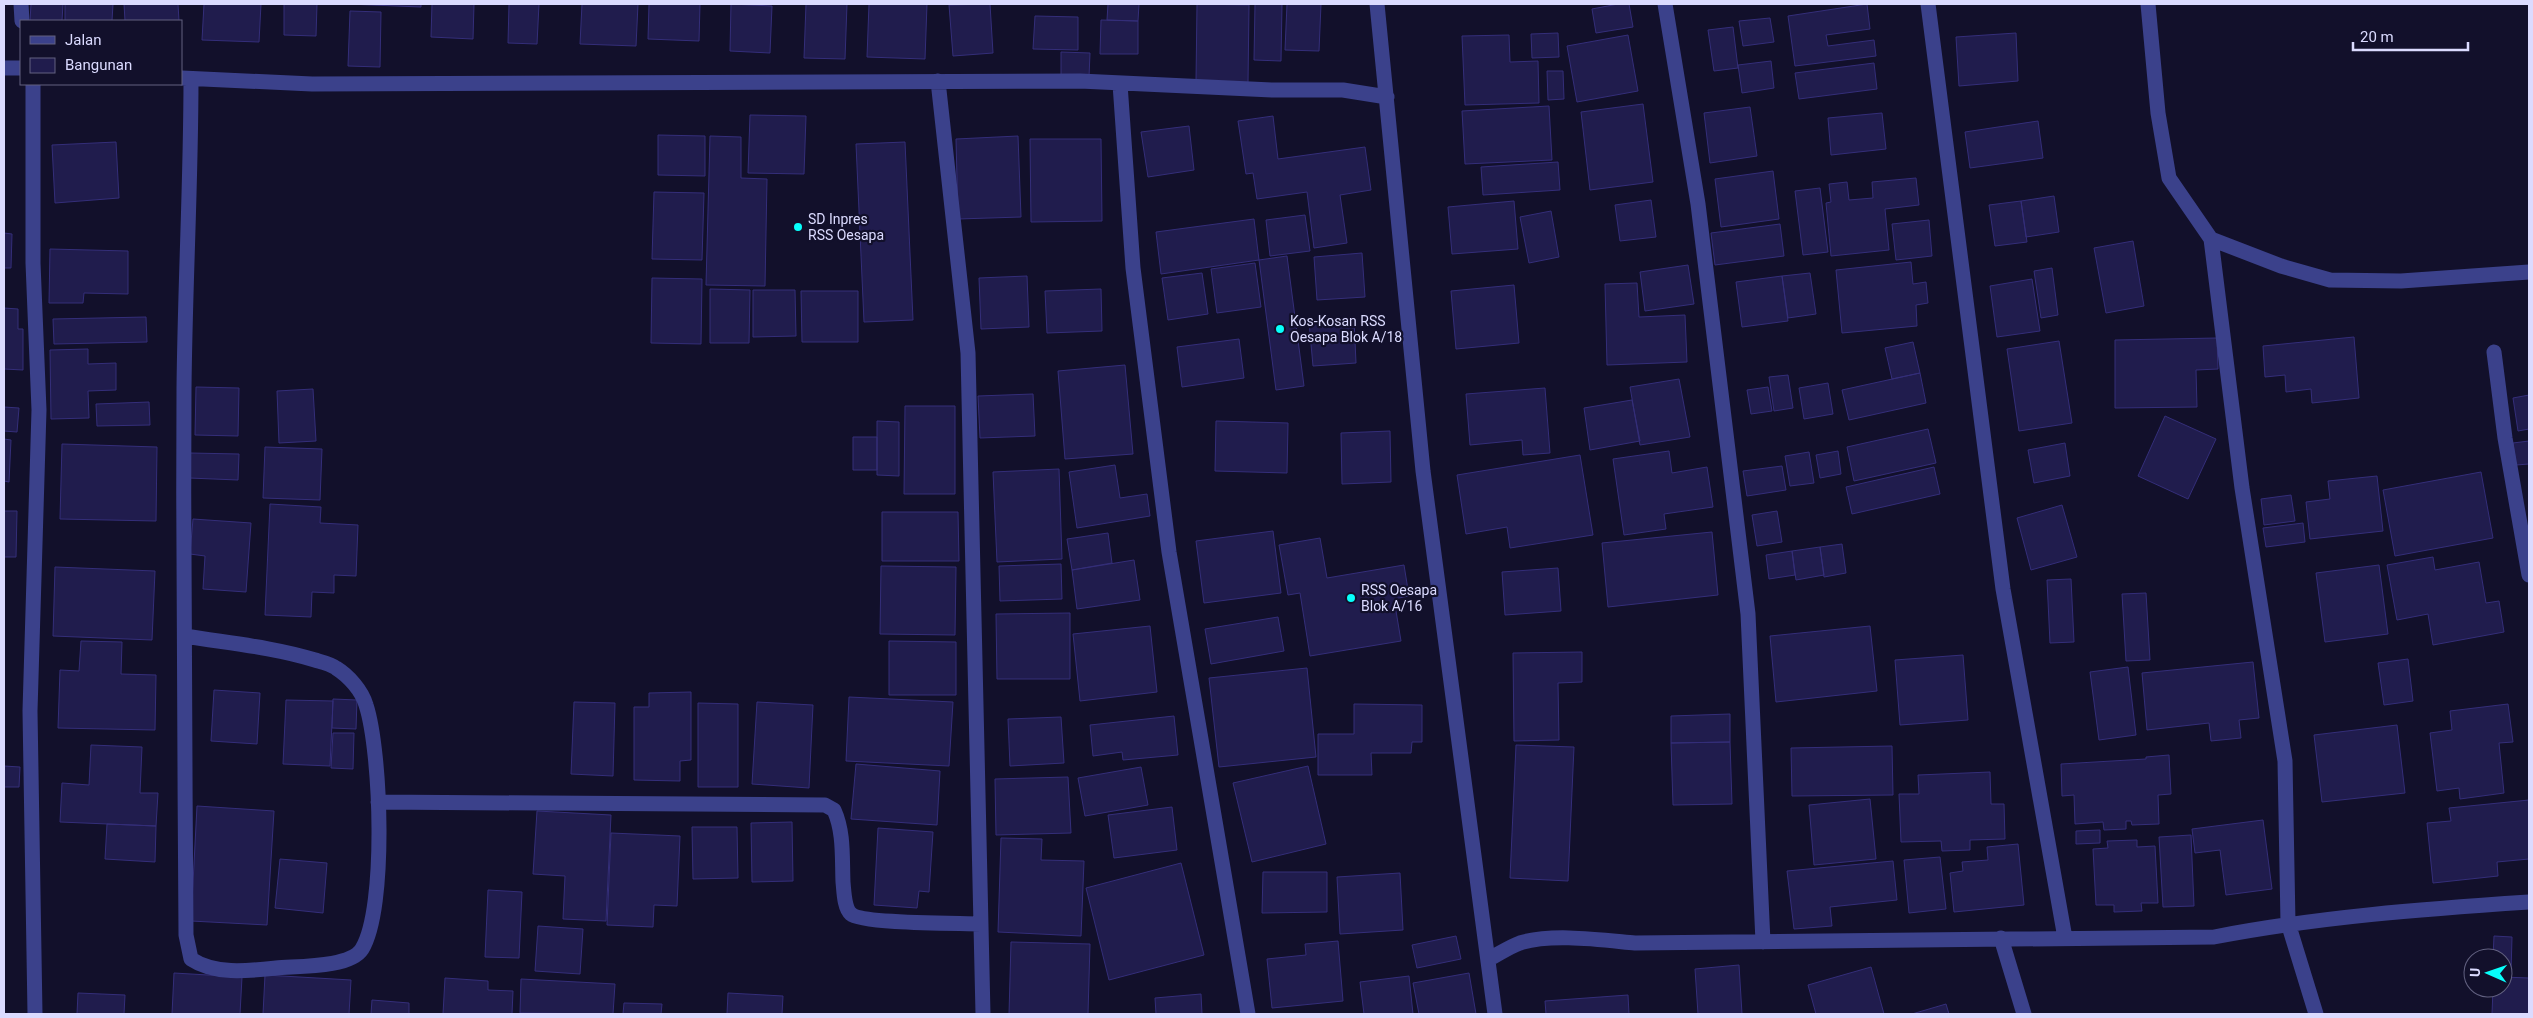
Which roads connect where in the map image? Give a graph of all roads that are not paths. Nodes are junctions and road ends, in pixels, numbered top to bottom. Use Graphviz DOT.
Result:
graph roads {
  1 [pos="21,4"];
  2 [pos="1377,4"];
  3 [pos="1665,4"];
  4 [pos="1928,4"];
  5 [pos="2148,4"];
  6 [pos="22,20"];
  7 [pos="4,68"];
  8 [pos="20,68"];
  9 [pos="186,78"];
  10 [pos="938,81"];
  11 [pos="1120,84"];
  12 [pos="33,85"];
  13 [pos="1387,97"];
  14 [pos="2211,239"];
  15 [pos="2529,272"];
  16 [pos="2494,352"];
  17 [pos="2529,575"];
  18 [pos="185,636"];
  19 [pos="378,802"];
  20 [pos="2529,902"];
  21 [pos="2288,923"];
  22 [pos="981,924"];
  23 [pos="2001,938"];
  24 [pos="2065,938"];
  25 [pos="1763,942"];
  26 [pos="1489,959"];
  27 [pos="35,1014"];
  28 [pos="983,1014"];
  29 [pos="1248,1014"];
  30 [pos="1495,1014"];
  31 [pos="2024,1014"];
  32 [pos="2316,1014"];
  1 -- 6 [label="street"];
  2 -- 13 [label="street"];
  3 -- 25 [label="street"];
  4 -- 24 [label="street"];
  5 -- 14 [label="street"];
  7 -- 8 [label="street"];
  9 -- 10 [label="street"];
  9 -- 18 [label="street"];
  10 -- 11 [label="street"];
  10 -- 22 [label="street"];
  11 -- 13 [label="street"];
  11 -- 29 [label="street"];
  12 -- 27 [label="street"];
  13 -- 26 [label="street"];
  14 -- 15 [label="street"];
  14 -- 21 [label="street"];
  16 -- 17 [label="street"];
  18 -- 19 [label="street"];
  18 -- 19 [label="street"];
  19 -- 22 [label="street"];
  20 -- 21 [label="street"];
  21 -- 24 [label="street"];
  21 -- 32 [label="street"];
  22 -- 28 [label="street"];
  23 -- 24 [label="street"];
  23 -- 25 [label="street"];
  23 -- 31 [label="street"];
  25 -- 26 [label="street"];
  26 -- 30 [label="street"];
}
